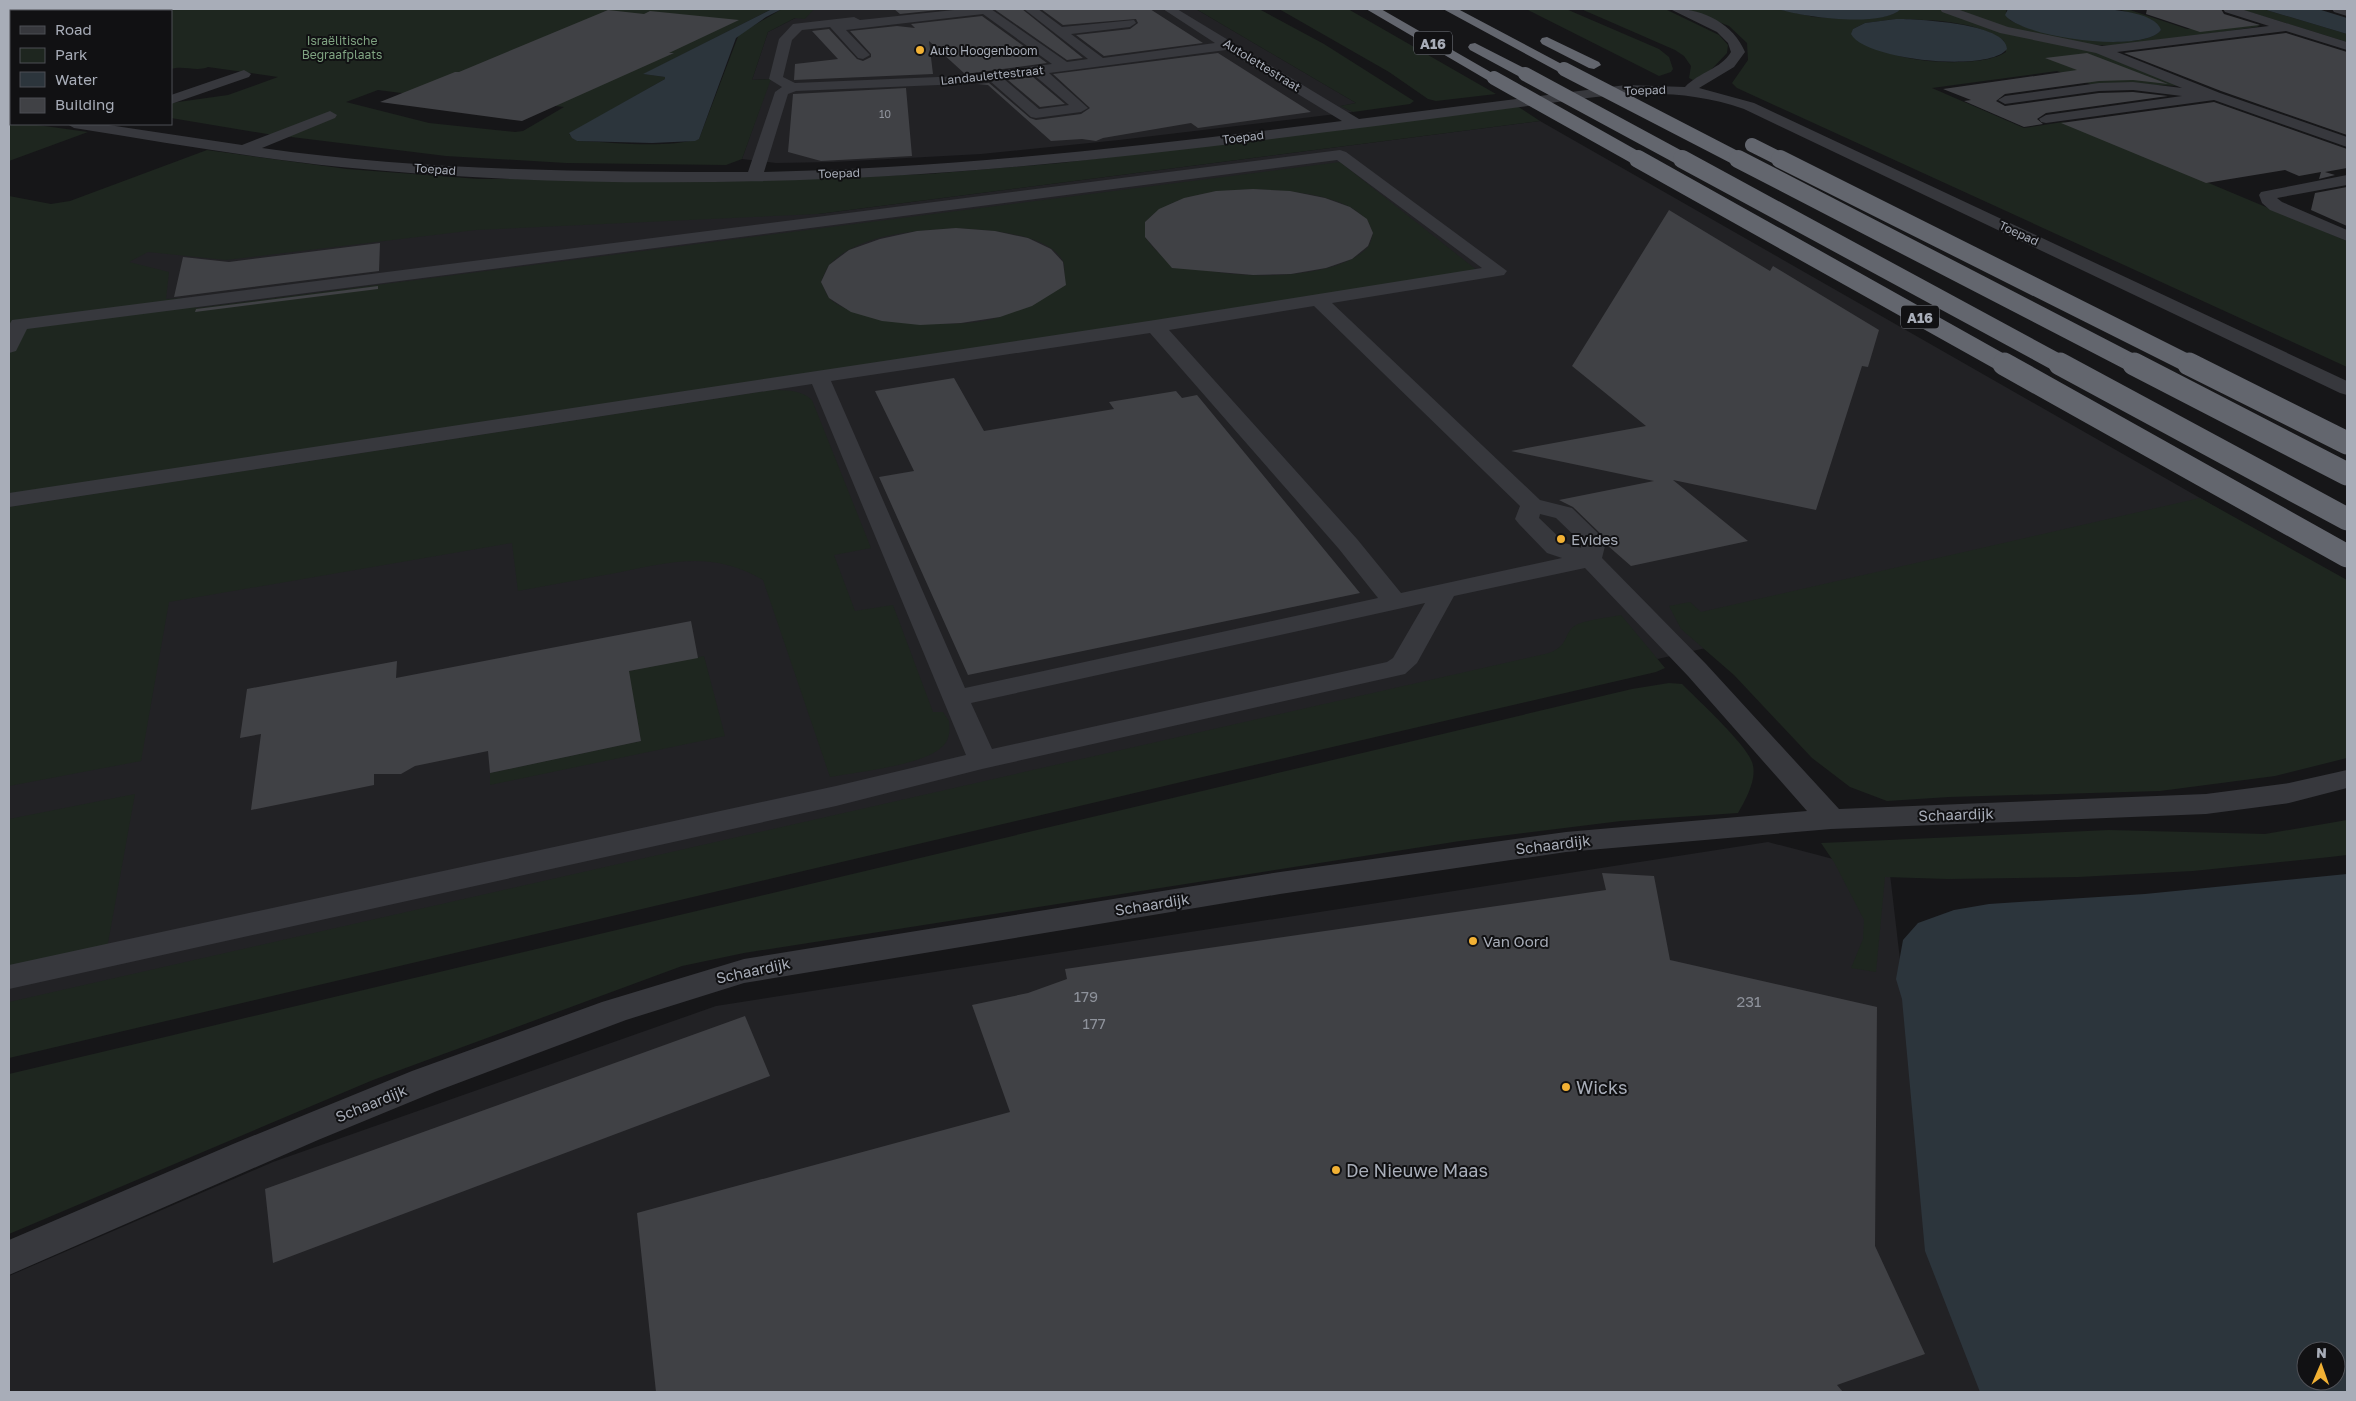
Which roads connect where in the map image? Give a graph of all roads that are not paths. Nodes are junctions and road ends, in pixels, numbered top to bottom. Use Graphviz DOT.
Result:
graph roads {
  1 [pos="869,9"];
  2 [pos="1030,9"];
  3 [pos="1169,9"];
  4 [pos="1372,9"];
  5 [pos="1448,9"];
  6 [pos="1676,9"];
  7 [pos="1946,9"];
  8 [pos="2229,9"];
  9 [pos="2338,9"];
  10 [pos="2347,12"];
  11 [pos="945,15"];
  12 [pos="1130,23"];
  13 [pos="2288,27"];
  14 [pos="1060,32"];
  15 [pos="1534,35"];
  16 [pos="1465,41"];
  17 [pos="1230,45"];
  18 [pos="2347,46"];
  19 [pos="2100,50"];
  20 [pos="863,54"];
  21 [pos="1045,54"];
  22 [pos="1026,56"];
  23 [pos="1100,62"];
  24 [pos="952,66"];
  25 [pos="1063,66"];
  26 [pos="1724,69"];
  27 [pos="1037,70"];
  28 [pos="244,74"];
  29 [pos="993,76"];
  30 [pos="966,79"];
  31 [pos="793,87"];
  32 [pos="1690,90"];
  33 [pos="1714,95"];
  34 [pos="2216,96"];
  35 [pos="172,100"];
  36 [pos="2005,100"];
  37 [pos="1677,107"];
  38 [pos="330,115"];
  39 [pos="2046,119"];
  40 [pos="1354,123"];
  41 [pos="100,125"];
  42 [pos="1738,138"];
  43 [pos="2347,142"];
  44 [pos="245,149"];
  45 [pos="755,176"];
  46 [pos="2347,180"];
  47 [pos="2347,236"];
  48 [pos="1319,301"];
  49 [pos="1155,326"];
  50 [pos="9,347"];
  51 [pos="820,377"];
  52 [pos="2347,388"];
  53 [pos="2347,443"];
  54 [pos="2347,474"];
  55 [pos="9,500"];
  56 [pos="2347,519"];
  57 [pos="2347,556"];
  58 [pos="1590,559"];
  59 [pos="1444,590"];
  60 [pos="1394,601"];
  61 [pos="956,698"];
  62 [pos="982,760"];
  63 [pos="2347,779"];
  64 [pos="1831,819"];
  65 [pos="9,977"];
  66 [pos="9,1258"];
  1 -- 11 [label="street"];
  2 -- 14 [label="street"];
  3 -- 17 [label="street, Autolettestraat"];
  4 -- 57 [label="highway, A16, bridge"];
  5 -- 54 [label="highway, A16, bridge"];
  6 -- 26 [label="street"];
  7 -- 19 [label="street"];
  8 -- 13 [label="street"];
  9 -- 10 [label="street"];
  11 -- 20 [label="street"];
  11 -- 21 [label="street"];
  11 -- 31 [label="street"];
  12 -- 14 [label="street"];
  13 -- 18 [label="street"];
  13 -- 19 [label="street"];
  14 -- 23 [label="street"];
  15 -- 37 [label="highway"];
  16 -- 56 [label="highway, A16, bridge"];
  17 -- 23 [label="street, Landaulettestraat"];
  17 -- 40 [label="street, Autolettestraat"];
  19 -- 34 [label="street"];
  21 -- 22 [label="street"];
  21 -- 25 [label="street"];
  23 -- 25 [label="street, Landaulettestraat"];
  24 -- 30 [label="street"];
  25 -- 27 [label="street, Landaulettestraat"];
  26 -- 32 [label="street"];
  26 -- 33 [label="street"];
  27 -- 29 [label="street, Landaulettestraat"];
  27 -- 29 [label="street"];
  28 -- 35 [label="street"];
  29 -- 30 [label="street, Landaulettestraat"];
  30 -- 31 [label="street, Landaulettestraat"];
  31 -- 45 [label="street"];
  32 -- 33 [label="street, Toepad"];
  32 -- 40 [label="street, Toepad"];
  33 -- 52 [label="street, Toepad"];
  34 -- 36 [label="street"];
  34 -- 39 [label="street"];
  34 -- 43 [label="street"];
  38 -- 44 [label="street"];
  40 -- 45 [label="street, Toepad"];
  41 -- 44 [label="street, Toepad"];
  42 -- 53 [label="highway, bridge"];
  44 -- 45 [label="street, Toepad"];
  46 -- 47 [label="street"];
  48 -- 49 [label="street"];
  48 -- 50 [label="street"];
  48 -- 58 [label="street"];
  49 -- 51 [label="street"];
  49 -- 60 [label="street"];
  51 -- 55 [label="street"];
  51 -- 61 [label="street"];
  58 -- 59 [label="street"];
  58 -- 64 [label="street"];
  59 -- 60 [label="street"];
  59 -- 62 [label="street"];
  60 -- 61 [label="street"];
  61 -- 62 [label="street"];
  62 -- 65 [label="street"];
  63 -- 64 [label="street, Schaardijk"];
  64 -- 66 [label="street, Schaardijk"];
}
